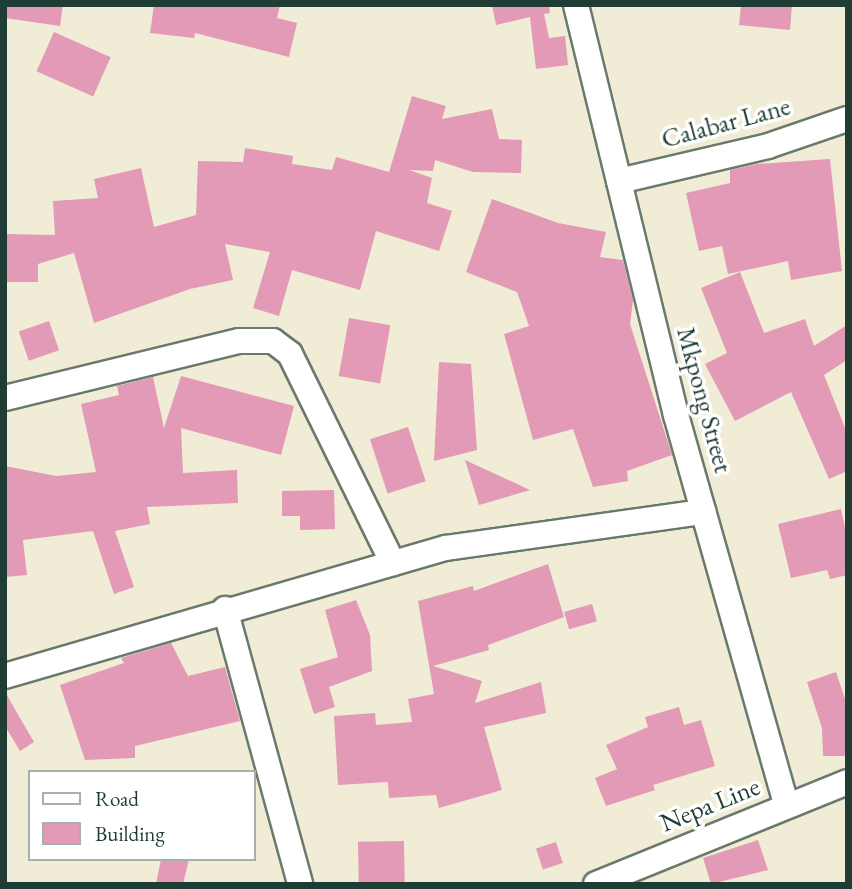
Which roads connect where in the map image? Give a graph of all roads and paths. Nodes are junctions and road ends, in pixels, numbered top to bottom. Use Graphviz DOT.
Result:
graph roads {
  1 [pos="576,5"];
  2 [pos="847,119"];
  3 [pos="619,181"];
  4 [pos="5,397"];
  5 [pos="703,512"];
  6 [pos="393,563"];
  7 [pos="225,609"];
  8 [pos="5,676"];
  9 [pos="847,782"];
  10 [pos="787,806"];
  11 [pos="300,884"];
  12 [pos="596,884"];
  1 -- 3 [label="street, Mkpong Street"];
  2 -- 3 [label="street, Calabar Lane"];
  3 -- 5 [label="street, Mkpong Street"];
  4 -- 6 [label="street"];
  5 -- 6 [label="street"];
  5 -- 10 [label="street, Mkpong Street"];
  6 -- 7 [label="street"];
  7 -- 8 [label="street"];
  7 -- 11 [label="street"];
  9 -- 10 [label="street, Nepa Line"];
  10 -- 12 [label="street, Nepa Line"];
}
